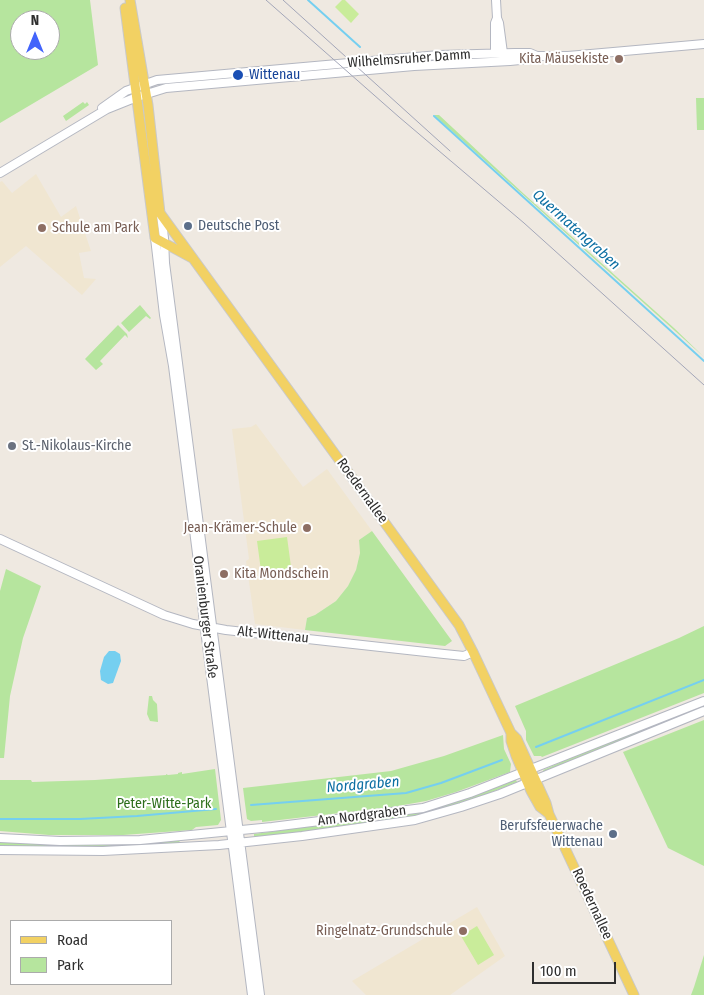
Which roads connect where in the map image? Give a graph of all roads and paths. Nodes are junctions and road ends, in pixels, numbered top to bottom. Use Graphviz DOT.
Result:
graph roads {
  1 [pos="124,0"];
  2 [pos="130,0"];
  3 [pos="496,0"];
  4 [pos="704,44"];
  5 [pos="499,53"];
  6 [pos="538,56"];
  7 [pos="137,66"];
  8 [pos="280,69"];
  9 [pos="217,74"];
  10 [pos="280,78"];
  11 [pos="216,83"];
  12 [pos="146,89"];
  13 [pos="136,92"];
  14 [pos="149,159"];
  15 [pos="0,173"];
  16 [pos="160,212"];
  17 [pos="155,238"];
  18 [pos="165,245"];
  19 [pos="195,260"];
  20 [pos="0,539"];
  21 [pos="203,576"];
  22 [pos="209,627"];
  23 [pos="474,652"];
  24 [pos="704,701"];
  25 [pos="704,712"];
  26 [pos="527,771"];
  27 [pos="532,782"];
  28 [pos="240,830"];
  29 [pos="231,831"];
  30 [pos="0,838"];
  31 [pos="241,843"];
  32 [pos="232,844"];
  33 [pos="0,850"];
  34 [pos="252,995"];
  35 [pos="260,995"];
  36 [pos="634,995"];
  1 -- 7 [label="main road, Oranienburger Straße"];
  2 -- 7 [label="main road, Oranienburger Straße"];
  3 -- 5 [label="main road"];
  4 -- 6 [label="main road, Wilhelmsruher Damm"];
  5 -- 6 [label="main road, Wilhelmsruher Damm"];
  5 -- 8 [label="main road, Wilhelmsruher Damm"];
  6 -- 10 [label="main road, Wilhelmsruher Damm"];
  7 -- 12 [label="main road, Oranienburger Straße"];
  7 -- 13 [label="main road, Oranienburger Straße"];
  8 -- 9 [label="main road, Wilhelmsruher Damm"];
  8 -- 10 [label="main road"];
  9 -- 11 [label="main road"];
  9 -- 12 [label="main road, Wilhelmsruher Damm"];
  10 -- 11 [label="main road, Wilhelmsruher Damm"];
  11 -- 12 [label="main road, Wilhelmsruher Damm"];
  12 -- 13 [label="main road, Wilhelmsruher Damm"];
  12 -- 14 [label="main road, Oranienburger Straße"];
  13 -- 14 [label="main road, Oranienburger Straße"];
  13 -- 15 [label="main road, Wilhelmsruher Damm"];
  14 -- 16 [label="main road, Oranienburger Straße"];
  14 -- 17 [label="main road, Oranienburger Straße"];
  16 -- 18 [label="main road, Oranienburger Straße"];
  16 -- 19 [label="main road, Roedernallee"];
  17 -- 18 [label="main road"];
  17 -- 21 [label="main road, Oranienburger Straße"];
  18 -- 19 [label="main road, Roedernallee"];
  18 -- 21 [label="main road, Oranienburger Straße"];
  19 -- 23 [label="main road, Roedernallee"];
  20 -- 22 [label="main road, Alt-Wittenau"];
  21 -- 22 [label="main road, Oranienburger Straße"];
  22 -- 23 [label="main road, Alt-Wittenau"];
  22 -- 28 [label="main road, Oranienburger Straße"];
  22 -- 29 [label="main road, Oranienburger Straße"];
  23 -- 26 [label="main road, Roedernallee"];
  24 -- 26 [label="main road, Am Nordgraben"];
  25 -- 27 [label="main road, Am Nordgraben"];
  26 -- 27 [label="main road, Roedernallee"];
  26 -- 28 [label="main road, Am Nordgraben"];
  27 -- 31 [label="main road, Am Nordgraben"];
  27 -- 36 [label="main road, Roedernallee"];
  28 -- 29 [label="main road, Am Nordgraben"];
  28 -- 31 [label="main road, Oranienburger Straße"];
  29 -- 30 [label="main road, Am Nordgraben"];
  29 -- 32 [label="main road, Oranienburger Straße"];
  31 -- 32 [label="main road, Am Nordgraben"];
  31 -- 35 [label="main road, Oranienburger Straße"];
  32 -- 33 [label="main road, Am Nordgraben"];
  32 -- 34 [label="main road, Oranienburger Straße"];
}
